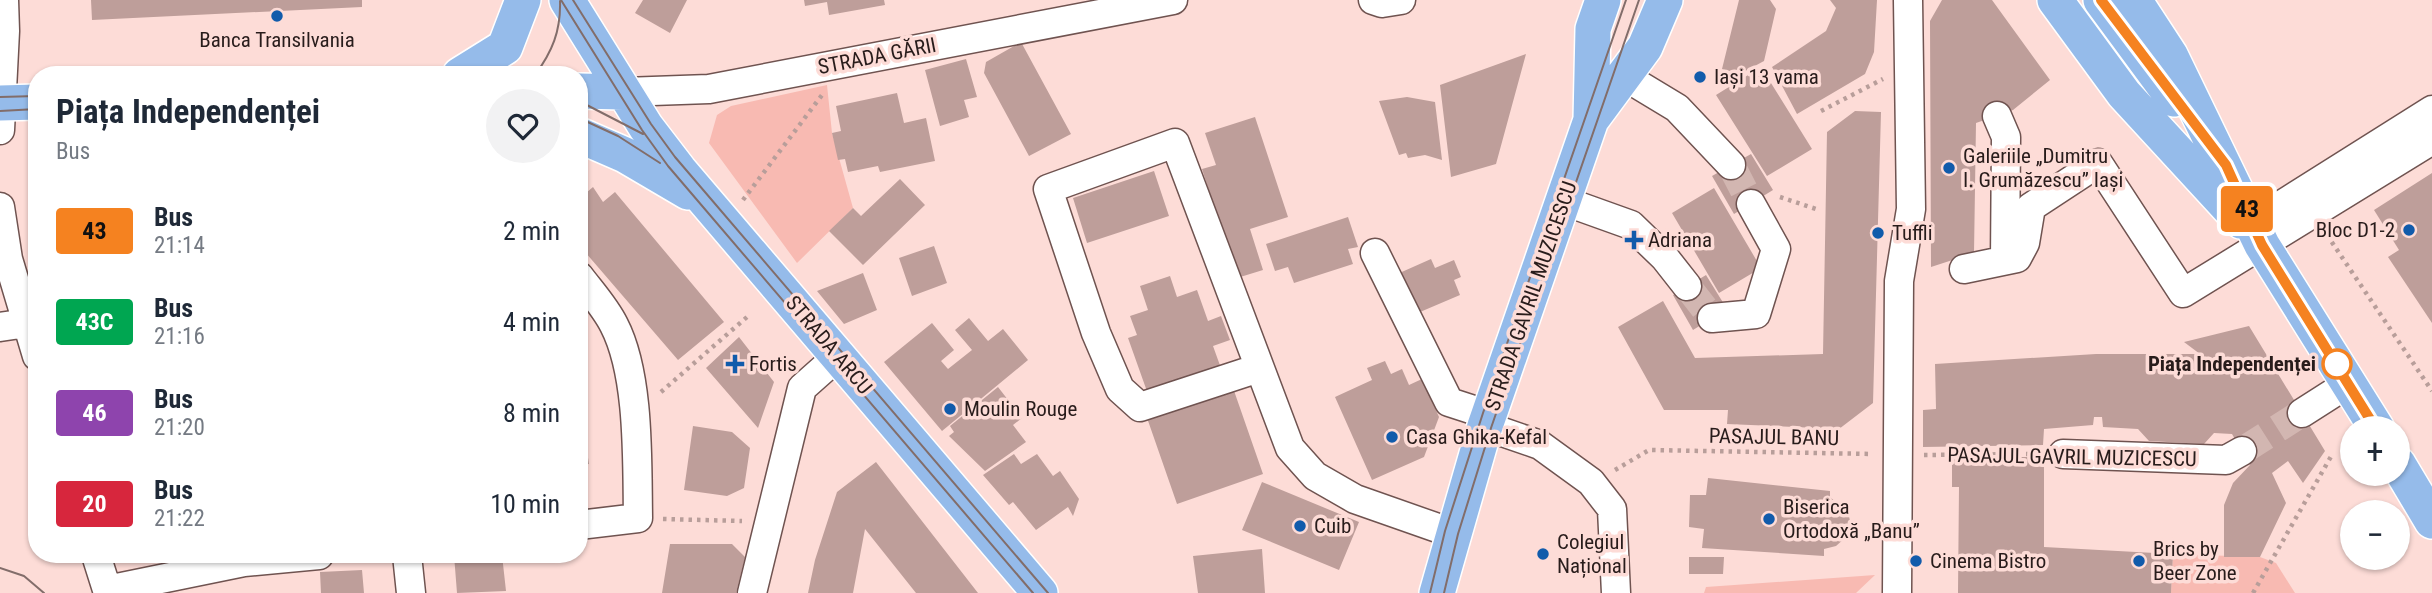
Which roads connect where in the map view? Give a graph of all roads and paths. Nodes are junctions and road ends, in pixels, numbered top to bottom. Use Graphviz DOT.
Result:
graph roads {
  1 [pos="4,0"];
  2 [pos="523,0"];
  3 [pos="567,0"];
  4 [pos="1173,0"];
  5 [pos="1373,0"];
  6 [pos="1401,0"];
  7 [pos="1603,0"];
  8 [pos="1665,0"];
  9 [pos="1908,0"];
  10 [pos="2055,0"];
  11 [pos="2084,0"];
  12 [pos="2101,0"];
  13 [pos="2134,0"];
  14 [pos="848,61"];
  15 [pos="474,66"];
  16 [pos="1908,66"];
  17 [pos="1624,76"];
  18 [pos="588,91"];
  19 [pos="624,92"];
  20 [pos="28,104"];
  21 [pos="2432,110"];
  22 [pos="1821,111"];
  23 [pos="1,112"];
  24 [pos="1997,116"];
  25 [pos="1591,120"];
  26 [pos="588,139"];
  27 [pos="2432,140"];
  28 [pos="1731,165"];
  29 [pos="2214,172"];
  30 [pos="1760,198"];
  31 [pos="1564,201"];
  32 [pos="0,207"];
  33 [pos="1819,211"];
  34 [pos="717,212"];
  35 [pos="2313,214"];
  36 [pos="2258,234"];
  37 [pos="1375,253"];
  38 [pos="2005,260"];
  39 [pos="1964,269"];
  40 [pos="1687,286"];
  41 [pos="588,289"];
  42 [pos="747,317"];
  43 [pos="1712,318"];
  44 [pos="13,325"];
  45 [pos="28,344"];
  46 [pos="838,356"];
  47 [pos="1259,368"];
  48 [pos="2349,383"];
  49 [pos="2432,391"];
  50 [pos="2302,413"];
  51 [pos="636,414"];
  52 [pos="2368,416"];
  53 [pos="1487,420"];
  54 [pos="2242,451"];
  55 [pos="2333,453"];
  56 [pos="2063,454"];
  57 [pos="1899,455"];
  58 [pos="1626,465"];
  59 [pos="2410,484"];
  60 [pos="638,518"];
  61 [pos="2432,521"];
  62 [pos="771,523"];
  63 [pos="588,524"];
  64 [pos="1452,533"];
  65 [pos="98,563"];
  66 [pos="226,563"];
  67 [pos="408,563"];
  68 [pos="107,591"];
  69 [pos="411,593"];
  70 [pos="752,593"];
  71 [pos="1040,593"];
  72 [pos="1437,593"];
  73 [pos="1616,593"];
  74 [pos="1897,593"];
  75 [pos="2253,593"];
  1 -- 23 [label="street"];
  2 -- 15 [label="main road"];
  3 -- 19 [label="main road, STRADA ARCU"];
  4 -- 14 [label="street, STRADA GĂRII"];
  5 -- 6 [label="street"];
  7 -- 25 [label="main road, STRADA GAVRIL MUZICESCU"];
  8 -- 17 [label="main road, STRADA GAVRIL MUZICESCU"];
  9 -- 16 [label="street"];
  10 -- 29 [label="main road"];
  11 -- 29 [label="main road"];
  12 -- 29 [label="main road"];
  13 -- 29 [label="main road"];
  14 -- 19 [label="street, STRADA GĂRII"];
  14 -- 34 [label="path"];
  16 -- 22 [label="path"];
  16 -- 57 [label="street"];
  17 -- 25 [label="main road, STRADA GAVRIL MUZICESCU"];
  17 -- 28 [label="street"];
  18 -- 19 [label="main road, STRADA GĂRII"];
  19 -- 34 [label="main road, STRADA ARCU"];
  20 -- 23 [label="main road"];
  21 -- 36 [label="street"];
  24 -- 38 [label="street"];
  25 -- 31 [label="main road, STRADA GAVRIL MUZICESCU"];
  26 -- 34 [label="main road"];
  27 -- 35 [label="street"];
  29 -- 36 [label="main road"];
  30 -- 33 [label="path"];
  30 -- 43 [label="street"];
  31 -- 40 [label="street"];
  31 -- 53 [label="main road, STRADA GAVRIL MUZICESCU"];
  32 -- 44 [label="street"];
  34 -- 46 [label="main road, STRADA ARCU"];
  35 -- 36 [label="street"];
  35 -- 49 [label="path"];
  36 -- 38 [label="street"];
  36 -- 48 [label="main road"];
  37 -- 53 [label="street"];
  38 -- 39 [label="street"];
  41 -- 51 [label="street"];
  42 -- 51 [label="path"];
  44 -- 45 [label="street"];
  46 -- 62 [label="street"];
  46 -- 71 [label="main road, STRADA ARCU"];
  47 -- 47 [label="street"];
  47 -- 64 [label="street"];
  48 -- 50 [label="street"];
  48 -- 52 [label="main road"];
  51 -- 60 [label="street"];
  53 -- 64 [label="main road, STRADA GAVRIL MUZICESCU"];
  53 -- 73 [label="street"];
  54 -- 56 [label="street, PASAJUL GAVRIL MUZICESCU"];
  55 -- 75 [label="path"];
  56 -- 57 [label="path, PASAJUL GAVRIL MUZICESCU"];
  57 -- 58 [label="path, PASAJUL BANU"];
  57 -- 74 [label="street"];
  59 -- 61 [label="main road"];
  60 -- 62 [label="path"];
  60 -- 63 [label="street"];
  62 -- 70 [label="street"];
  64 -- 72 [label="main road, STRADA GAVRIL MUZICESCU"];
  65 -- 68 [label="street"];
  66 -- 68 [label="street"];
  67 -- 69 [label="street"];
}
